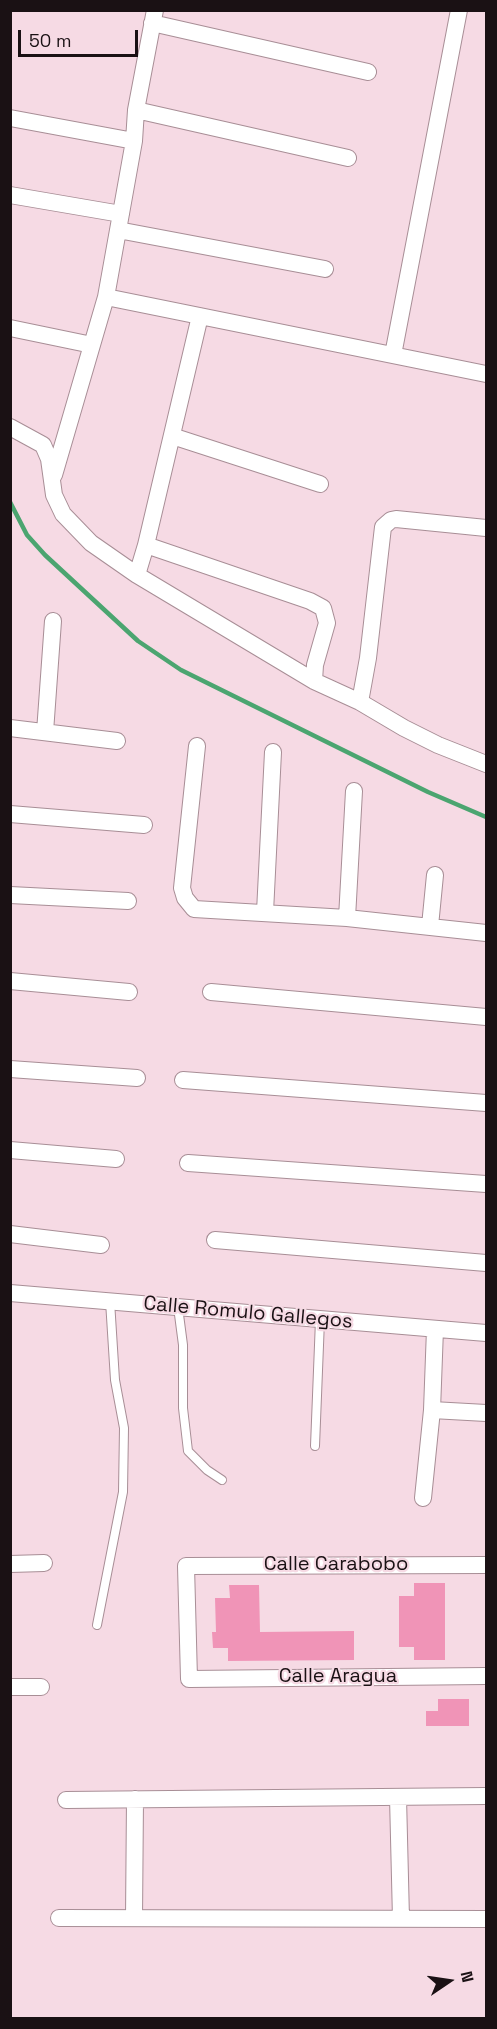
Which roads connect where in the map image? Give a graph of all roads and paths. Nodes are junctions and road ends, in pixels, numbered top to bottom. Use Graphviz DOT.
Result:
graph roads {
  1 [pos="459,10"];
  2 [pos="154,17"];
  3 [pos="368,72"];
  4 [pos="136,110"];
  5 [pos="10,118"];
  6 [pos="134,141"];
  7 [pos="348,158"];
  8 [pos="10,195"];
  9 [pos="119,222"];
  10 [pos="325,269"];
  11 [pos="106,297"];
  12 [pos="200,316"];
  13 [pos="10,328"];
  14 [pos="92,345"];
  15 [pos="393,355"];
  16 [pos="486,374"];
  17 [pos="10,427"];
  18 [pos="172,436"];
  19 [pos="52,482"];
  20 [pos="320,484"];
  21 [pos="486,528"];
  22 [pos="146,545"];
  23 [pos="137,575"];
  24 [pos="53,621"];
  25 [pos="314,681"];
  26 [pos="360,702"];
  27 [pos="10,728"];
  28 [pos="45,732"];
  29 [pos="117,741"];
  30 [pos="196,746"];
  31 [pos="273,752"];
  32 [pos="486,764"];
  33 [pos="354,791"];
  34 [pos="10,814"];
  35 [pos="144,825"];
  36 [pos="435,875"];
  37 [pos="10,894"];
  38 [pos="128,901"];
  39 [pos="265,912"];
  40 [pos="347,918"];
  41 [pos="430,926"];
  42 [pos="486,933"];
  43 [pos="10,981"];
  44 [pos="129,992"];
  45 [pos="211,992"];
  46 [pos="486,1017"];
  47 [pos="10,1069"];
  48 [pos="137,1078"];
  49 [pos="183,1080"];
  50 [pos="486,1103"];
  51 [pos="10,1150"];
  52 [pos="116,1159"];
  53 [pos="188,1163"];
  54 [pos="486,1184"];
  55 [pos="10,1234"];
  56 [pos="215,1240"];
  57 [pos="101,1245"];
  58 [pos="486,1263"];
  59 [pos="10,1293"];
  60 [pos="110,1301"];
  61 [pos="178,1307"];
  62 [pos="320,1320"];
  63 [pos="486,1326"];
  64 [pos="435,1329"];
  65 [pos="486,1333"];
  66 [pos="432,1410"];
  67 [pos="486,1413"];
  68 [pos="315,1446"];
  69 [pos="222,1480"];
  70 [pos="423,1498"];
  71 [pos="44,1563"];
  72 [pos="10,1564"];
  73 [pos="486,1565"];
  74 [pos="97,1625"];
  75 [pos="486,1676"];
  76 [pos="189,1679"];
  77 [pos="10,1686"];
  78 [pos="40,1687"];
  79 [pos="486,1796"];
  80 [pos="398,1797"];
  81 [pos="135,1799"];
  82 [pos="66,1800"];
  83 [pos="59,1918"];
  84 [pos="134,1918"];
  85 [pos="401,1919"];
  86 [pos="486,1919"];
  1 -- 15 [label="street"];
  2 -- 3 [label="street"];
  2 -- 4 [label="street"];
  4 -- 6 [label="street"];
  4 -- 7 [label="street"];
  5 -- 6 [label="street"];
  6 -- 9 [label="street"];
  8 -- 9 [label="street"];
  9 -- 10 [label="street"];
  9 -- 11 [label="street"];
  11 -- 12 [label="street"];
  11 -- 14 [label="street"];
  12 -- 15 [label="street"];
  12 -- 18 [label="street"];
  13 -- 14 [label="street"];
  14 -- 19 [label="street"];
  15 -- 16 [label="street"];
  17 -- 19 [label="street"];
  18 -- 20 [label="street"];
  18 -- 22 [label="street"];
  19 -- 23 [label="street"];
  21 -- 26 [label="street"];
  22 -- 23 [label="street"];
  22 -- 25 [label="street"];
  23 -- 25 [label="street"];
  24 -- 28 [label="street"];
  25 -- 26 [label="street"];
  26 -- 32 [label="street"];
  27 -- 28 [label="street"];
  28 -- 29 [label="street"];
  30 -- 39 [label="street"];
  31 -- 39 [label="street"];
  33 -- 40 [label="street"];
  34 -- 35 [label="street"];
  36 -- 41 [label="street"];
  37 -- 38 [label="street"];
  39 -- 40 [label="street"];
  40 -- 41 [label="street"];
  41 -- 42 [label="street"];
  43 -- 44 [label="street"];
  45 -- 46 [label="street"];
  47 -- 48 [label="street"];
  49 -- 50 [label="street"];
  51 -- 52 [label="street"];
  53 -- 54 [label="street"];
  55 -- 57 [label="street"];
  56 -- 58 [label="street"];
  59 -- 60 [label="street, Calle Romulo Gallegos"];
  60 -- 61 [label="street, Calle Romulo Gallegos"];
  60 -- 74 [label="lane"];
  61 -- 62 [label="street, Calle Romulo Gallegos"];
  61 -- 69 [label="lane"];
  62 -- 64 [label="street, Calle Romulo Gallegos"];
  62 -- 68 [label="lane"];
  63 -- 65 [label="street"];
  64 -- 65 [label="street, Calle Romulo Gallegos"];
  64 -- 66 [label="street"];
  66 -- 67 [label="street"];
  66 -- 70 [label="street"];
  71 -- 72 [label="street"];
  73 -- 76 [label="street, Calle Carabobo"];
  75 -- 76 [label="street, Calle Aragua"];
  77 -- 78 [label="street"];
  79 -- 80 [label="street"];
  80 -- 81 [label="street"];
  80 -- 85 [label="street"];
  81 -- 82 [label="street"];
  81 -- 84 [label="street"];
  83 -- 84 [label="street"];
  84 -- 85 [label="street"];
  85 -- 86 [label="street"];
}
